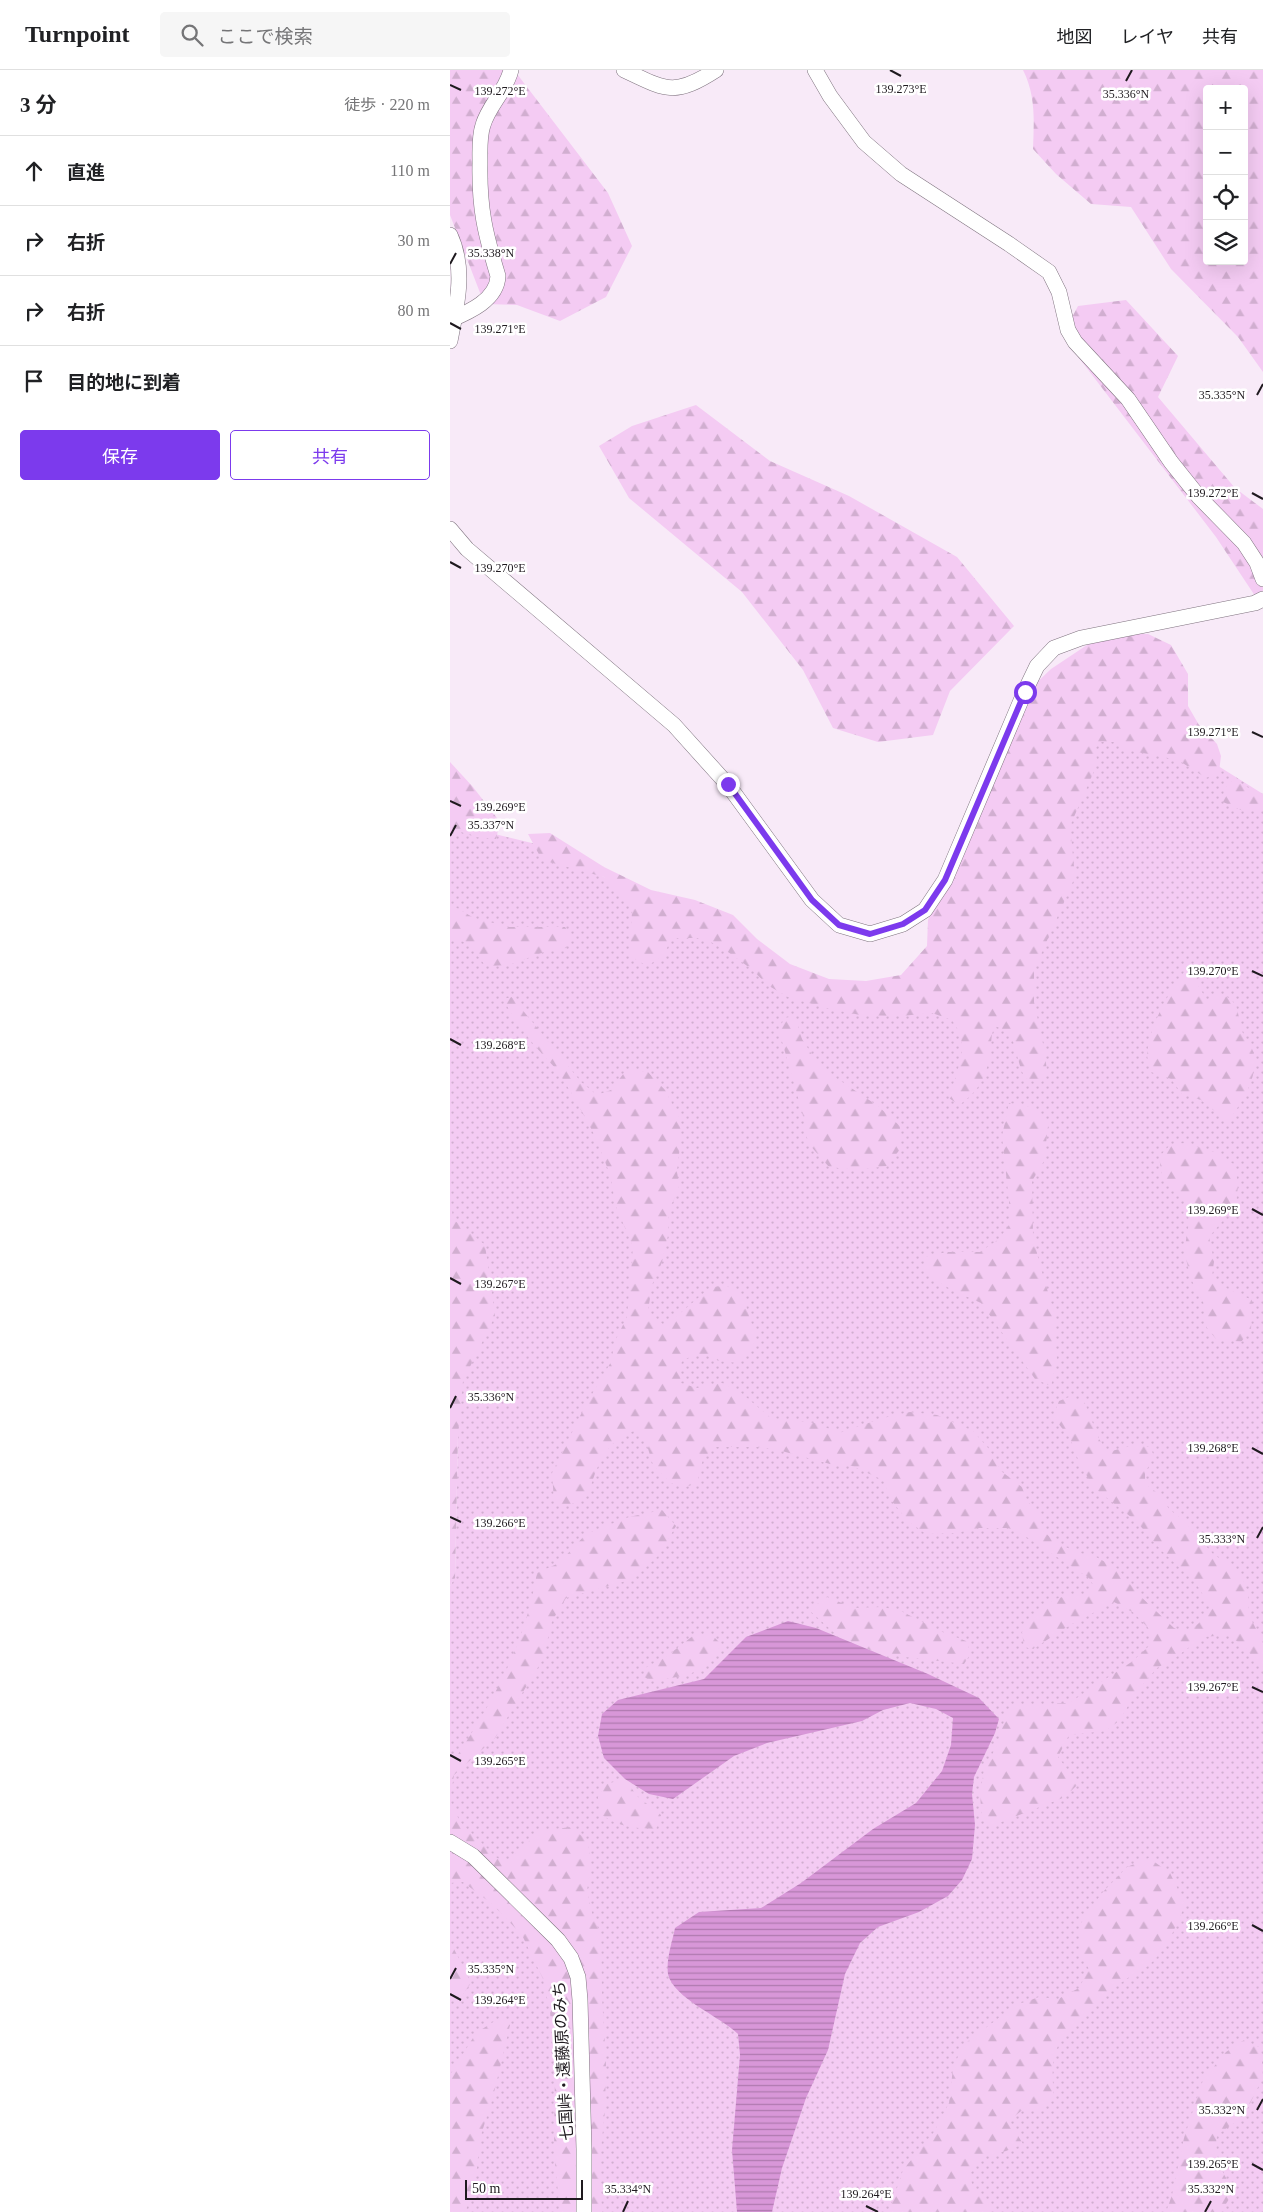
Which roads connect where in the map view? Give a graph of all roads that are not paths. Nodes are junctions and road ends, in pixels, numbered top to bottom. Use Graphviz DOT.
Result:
graph roads {
  1 [pos="511,70"];
  2 [pos="624,70"];
  3 [pos="716,70"];
  4 [pos="815,70"];
  5 [pos="450,235"];
  6 [pos="452,319"];
  7 [pos="450,340"];
  8 [pos="450,529"];
  9 [pos="1263,579"];
  10 [pos="1263,599"];
  11 [pos="450,1842"];
  12 [pos="584,2212"];
  1 -- 6 [label="street"];
  2 -- 3 [label="street"];
  4 -- 9 [label="street"];
  5 -- 6 [label="street"];
  6 -- 7 [label="street"];
  8 -- 10 [label="street"];
  11 -- 12 [label="street, 七国峠・遠藤原のみち"];
}
